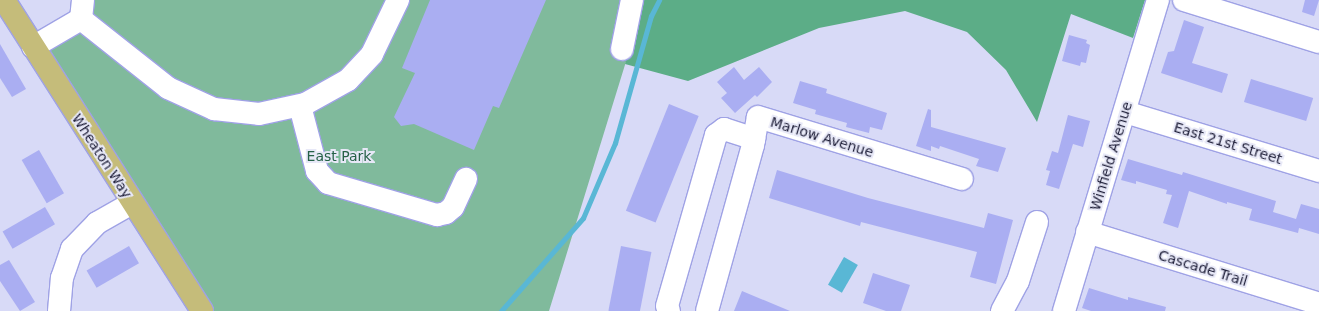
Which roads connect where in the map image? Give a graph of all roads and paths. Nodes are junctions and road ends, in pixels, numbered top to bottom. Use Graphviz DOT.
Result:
graph roads {
  1 [pos="4,0"];
  2 [pos="398,0"];
  3 [pos="632,0"];
  4 [pos="1158,0"];
  5 [pos="1184,0"];
  6 [pos="82,10"];
  7 [pos="1319,42"];
  8 [pos="33,47"];
  9 [pos="622,49"];
  10 [pos="300,106"];
  11 [pos="1131,114"];
  12 [pos="754,138"];
  13 [pos="1319,171"];
  14 [pos="466,179"];
  15 [pos="962,179"];
  16 [pos="132,203"];
  17 [pos="1037,222"];
  18 [pos="1087,232"];
  19 [pos="1319,304"];
  20 [pos="59,311"];
  21 [pos="202,311"];
  22 [pos="669,311"];
  23 [pos="707,311"];
  24 [pos="1002,311"];
  25 [pos="1064,311"];
  1 -- 8 [label="main road, Wheaton Way"];
  2 -- 10 [label="street"];
  3 -- 9 [label="street"];
  4 -- 11 [label="street, Winfield Avenue"];
  5 -- 7 [label="street"];
  6 -- 8 [label="street"];
  6 -- 10 [label="street"];
  8 -- 16 [label="main road, Wheaton Way"];
  10 -- 14 [label="street"];
  11 -- 13 [label="street, East 21st Street"];
  11 -- 18 [label="street, Winfield Avenue"];
  12 -- 15 [label="street, Marlow Avenue"];
  12 -- 22 [label="street"];
  12 -- 23 [label="street, Marlow Avenue"];
  16 -- 20 [label="street"];
  16 -- 21 [label="main road, Wheaton Way"];
  17 -- 24 [label="street"];
  18 -- 19 [label="street, Cascade Trail"];
  18 -- 25 [label="street, Winfield Avenue"];
}
